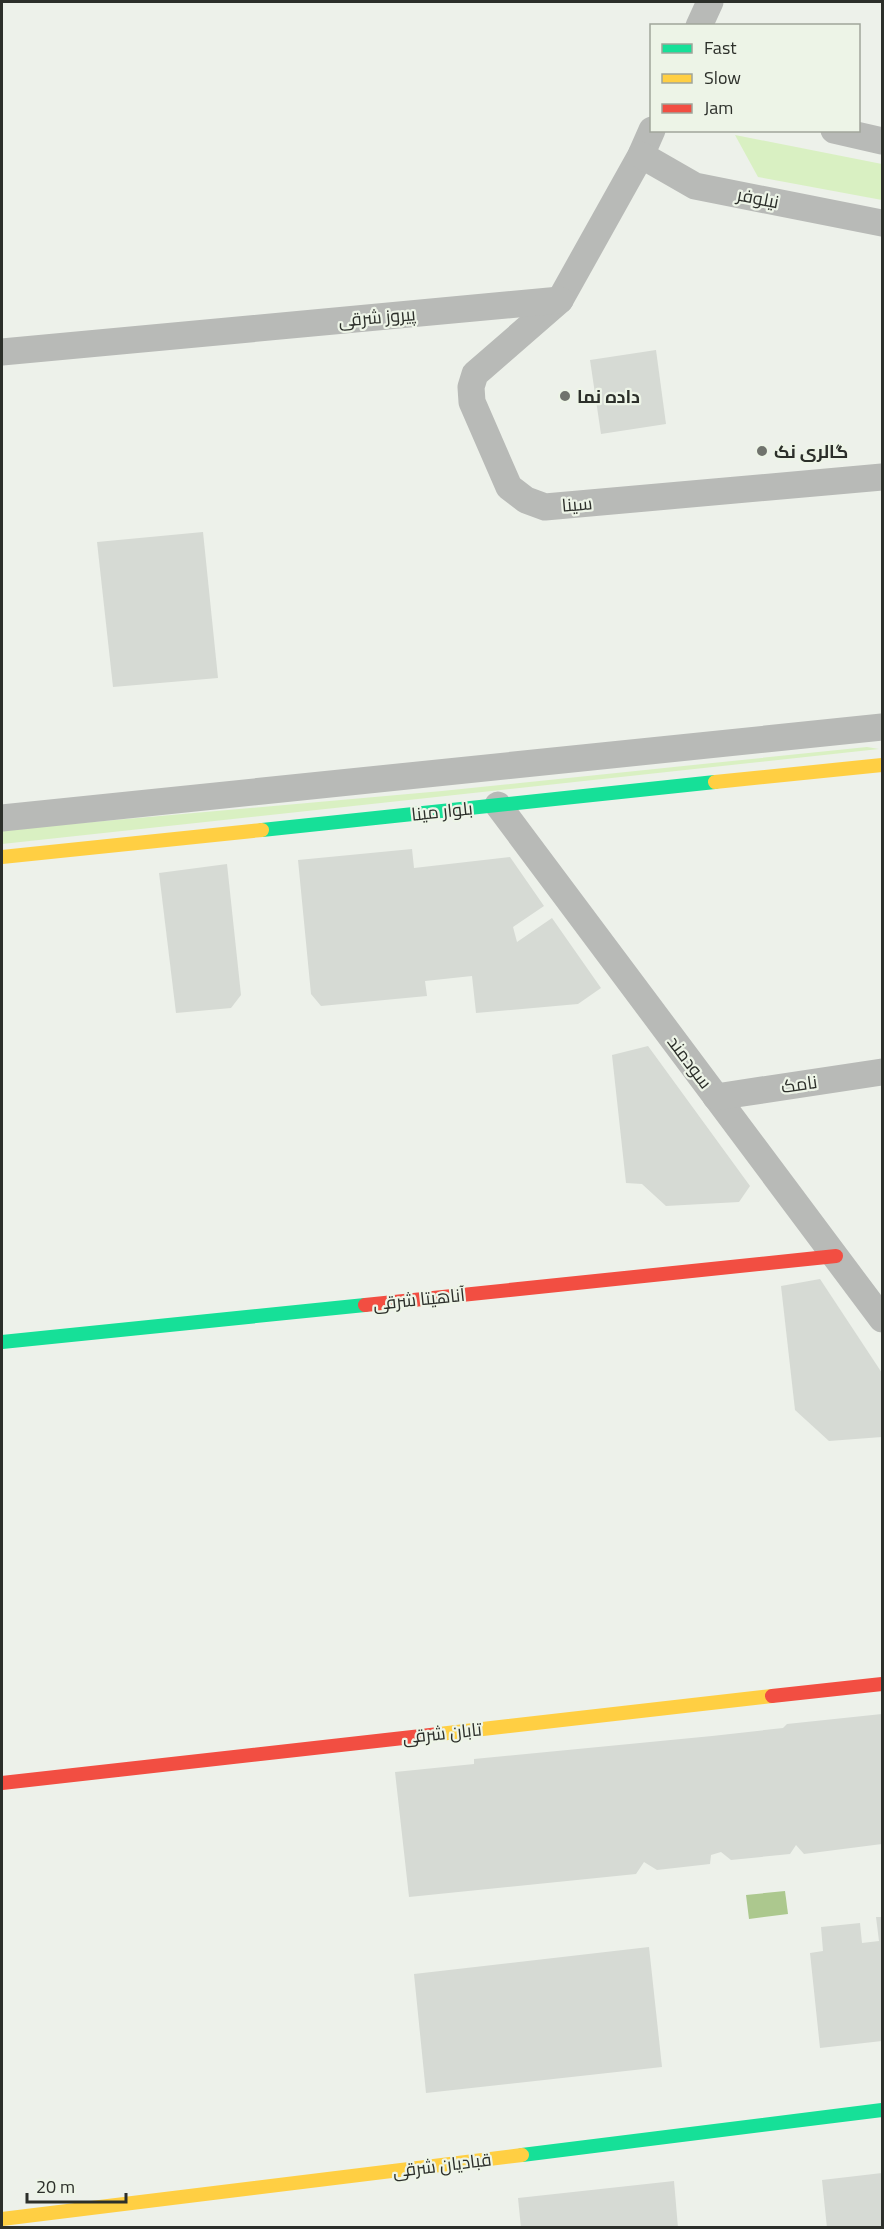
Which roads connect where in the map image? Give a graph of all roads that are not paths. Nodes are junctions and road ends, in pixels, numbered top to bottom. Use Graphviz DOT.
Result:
graph roads {
  1 [pos="710,2"];
  2 [pos="700,24"];
  3 [pos="650,132"];
  4 [pos="843,132"];
  5 [pos="882,141"];
  6 [pos="641,155"];
  7 [pos="882,222"];
  8 [pos="560,300"];
  9 [pos="2,352"];
  10 [pos="882,477"];
  11 [pos="882,728"];
  12 [pos="882,765"];
  13 [pos="498,805"];
  14 [pos="2,818"];
  15 [pos="2,858"];
  16 [pos="882,1072"];
  17 [pos="716,1097"];
  18 [pos="836,1256"];
  19 [pos="880,1312"];
  20 [pos="2,1342"];
  21 [pos="882,1684"];
  22 [pos="2,1783"];
  23 [pos="882,2110"];
  24 [pos="2,2219"];
  1 -- 2 [label="street"];
  3 -- 6 [label="street"];
  4 -- 5 [label="street"];
  6 -- 7 [label="street, نیلوفر"];
  6 -- 8 [label="street"];
  8 -- 9 [label="street, پیروز شرقی"];
  8 -- 10 [label="street, سینا"];
  11 -- 14 [label="street"];
  12 -- 13 [label="street, بلوار مینا"];
  13 -- 15 [label="street, بلوار مینا"];
  13 -- 17 [label="street, سودمند"];
  16 -- 17 [label="street, نامک"];
  17 -- 18 [label="street, سودمند"];
  18 -- 19 [label="street, سودمند"];
  18 -- 20 [label="street, آناهیتا شرقی"];
  21 -- 22 [label="street, تابان شرقی"];
  23 -- 24 [label="street, قبادیان شرقی"];
}
